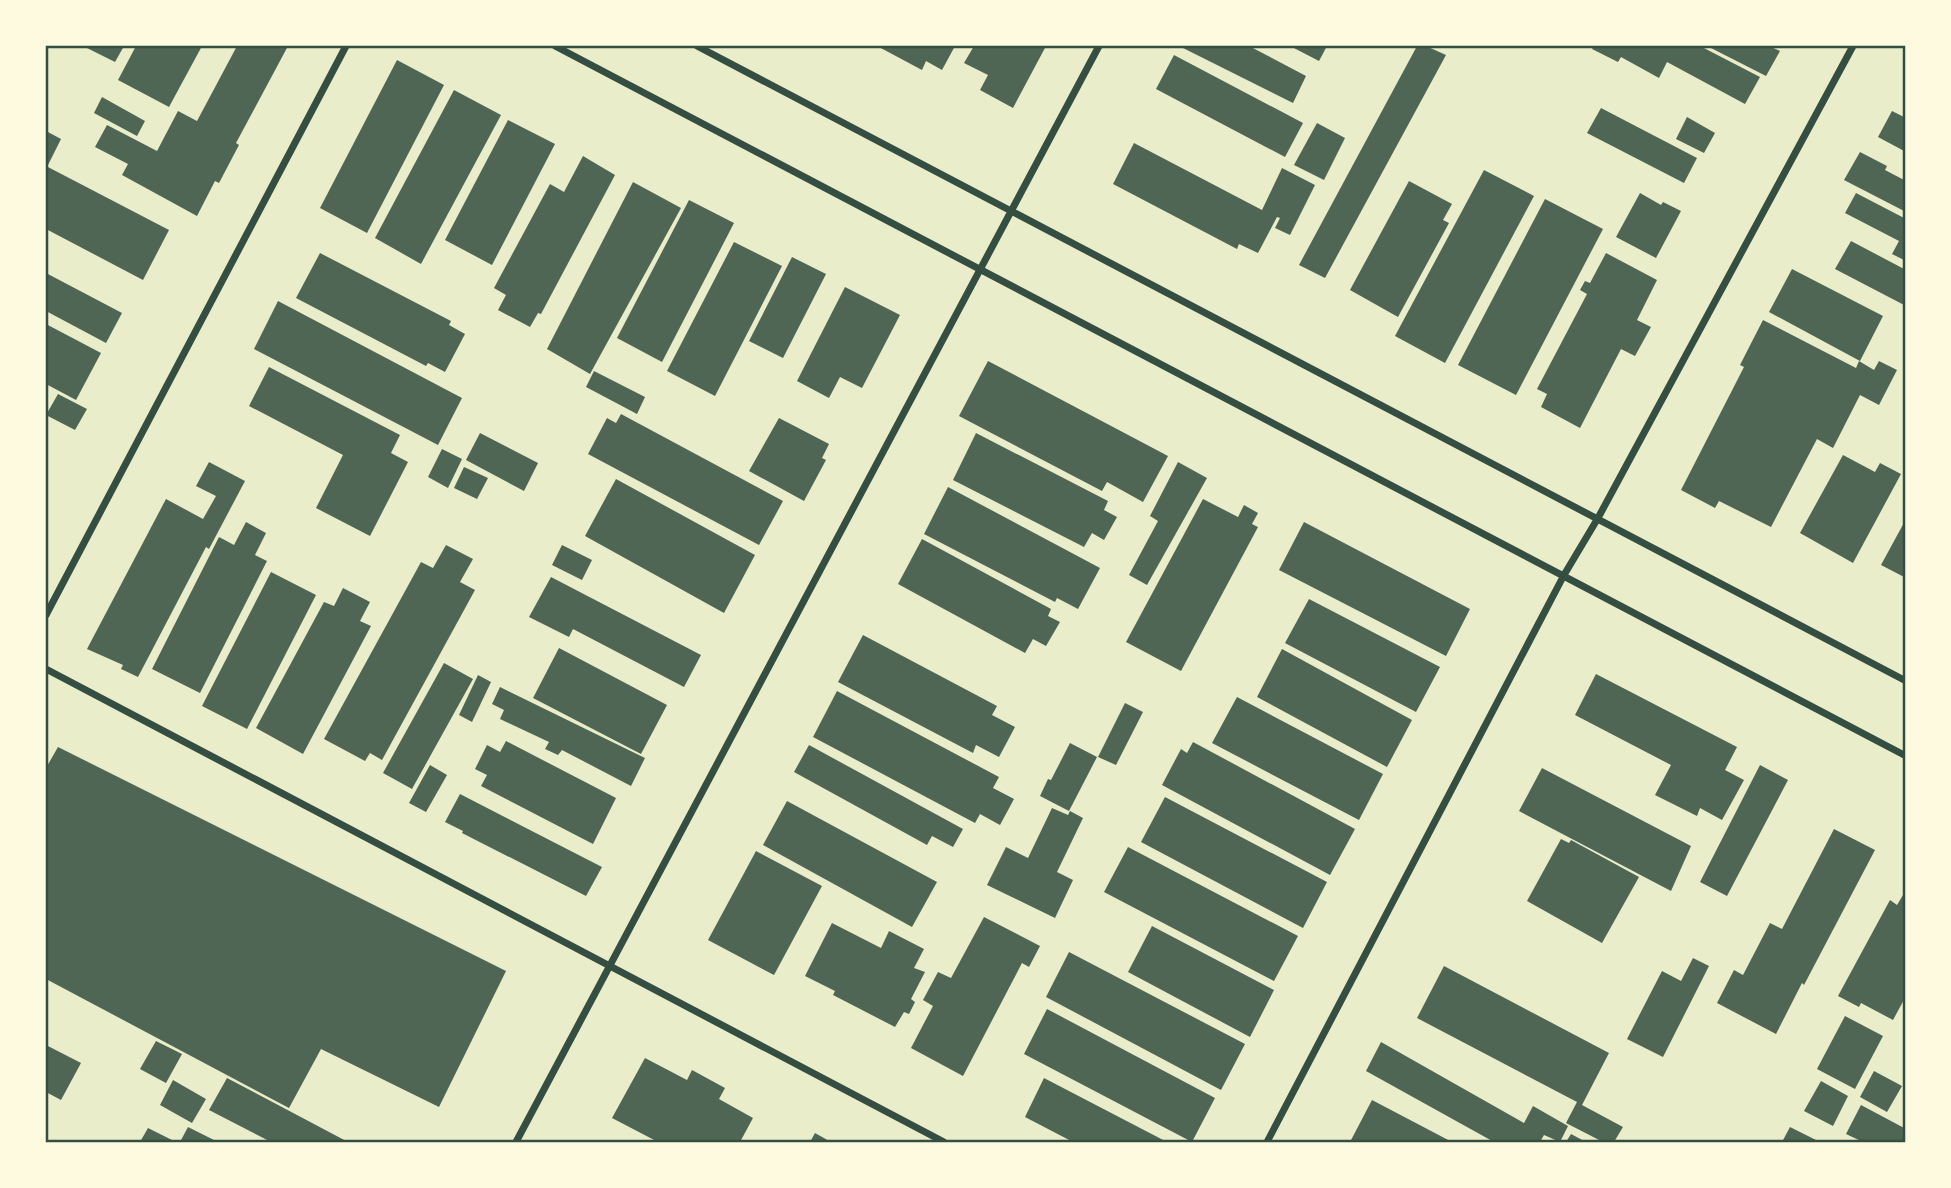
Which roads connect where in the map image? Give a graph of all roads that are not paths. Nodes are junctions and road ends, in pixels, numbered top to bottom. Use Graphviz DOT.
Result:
graph roads {
  1 [pos="346,46"];
  2 [pos="555,46"];
  3 [pos="697,46"];
  4 [pos="1099,46"];
  5 [pos="1853,46"];
  6 [pos="1013,211"];
  7 [pos="982,269"];
  8 [pos="1598,518"];
  9 [pos="1564,575"];
  10 [pos="46,615"];
  11 [pos="46,669"];
  12 [pos="1906,681"];
  13 [pos="1906,756"];
  14 [pos="610,967"];
  15 [pos="516,1143"];
  16 [pos="944,1143"];
  17 [pos="1267,1143"];
  1 -- 10 [label="street"];
  2 -- 7 [label="street"];
  3 -- 6 [label="street"];
  4 -- 6 [label="street"];
  5 -- 8 [label="street"];
  6 -- 7 [label="street"];
  6 -- 8 [label="street"];
  7 -- 9 [label="street"];
  7 -- 14 [label="street"];
  8 -- 9 [label="street"];
  8 -- 12 [label="street"];
  9 -- 13 [label="street"];
  9 -- 17 [label="street"];
  11 -- 14 [label="street"];
  14 -- 15 [label="street"];
  14 -- 16 [label="street"];
}
